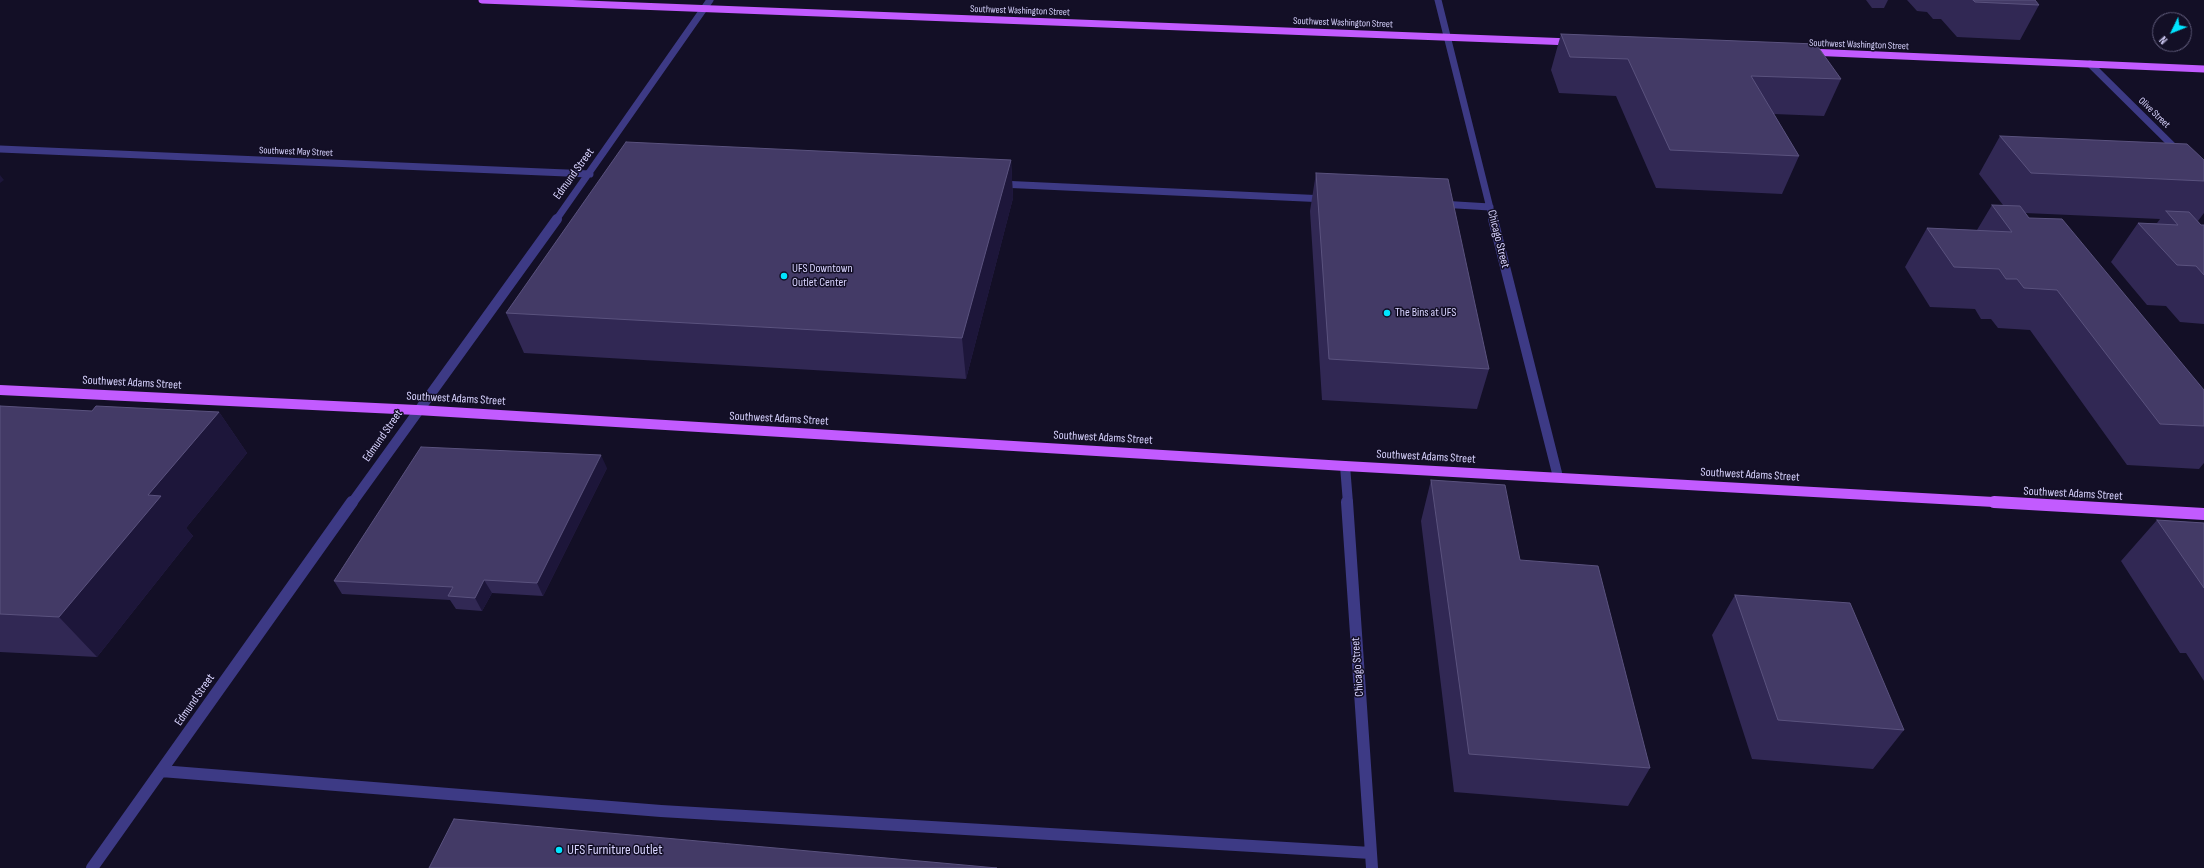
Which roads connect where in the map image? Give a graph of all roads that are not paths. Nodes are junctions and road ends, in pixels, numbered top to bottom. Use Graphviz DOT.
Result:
graph roads {
  1 [pos="482,0"];
  2 [pos="710,0"];
  3 [pos="1438,0"];
  4 [pos="703,9"];
  5 [pos="1447,37"];
  6 [pos="1582,43"];
  7 [pos="1804,52"];
  8 [pos="2090,64"];
  9 [pos="2204,69"];
  10 [pos="0,149"];
  11 [pos="2187,159"];
  12 [pos="597,169"];
  13 [pos="994,184"];
  14 [pos="1338,200"];
  15 [pos="1434,204"];
  16 [pos="1490,207"];
  17 [pos="0,390"];
  18 [pos="417,410"];
  19 [pos="1345,466"];
  20 [pos="1558,478"];
  21 [pos="2204,514"];
  22 [pos="161,771"];
  23 [pos="1371,853"];
  24 [pos="92,868"];
  25 [pos="1372,868"];
  1 -- 4 [label="main road, Southwest Washington Street"];
  2 -- 4 [label="street, Edmund Street"];
  3 -- 5 [label="street, Chicago Street"];
  4 -- 5 [label="main road, Southwest Washington Street"];
  4 -- 12 [label="street, Edmund Street"];
  5 -- 6 [label="main road, Southwest Washington Street"];
  5 -- 16 [label="street, Chicago Street"];
  7 -- 8 [label="main road, Southwest Washington Street"];
  8 -- 9 [label="main road, Southwest Washington Street"];
  8 -- 11 [label="street, Olive Street"];
  10 -- 12 [label="street, Southwest May Street"];
  12 -- 18 [label="street, Edmund Street"];
  13 -- 14 [label="street"];
  15 -- 16 [label="street"];
  16 -- 20 [label="street, Chicago Street"];
  17 -- 18 [label="main road, Southwest Adams Street"];
  18 -- 19 [label="main road, Southwest Adams Street"];
  18 -- 22 [label="street, Edmund Street"];
  19 -- 20 [label="main road, Southwest Adams Street"];
  19 -- 23 [label="street, Chicago Street"];
  20 -- 21 [label="main road, Southwest Adams Street"];
  22 -- 23 [label="street"];
  22 -- 24 [label="street, Edmund Street"];
  23 -- 25 [label="street, Chicago Street"];
}
